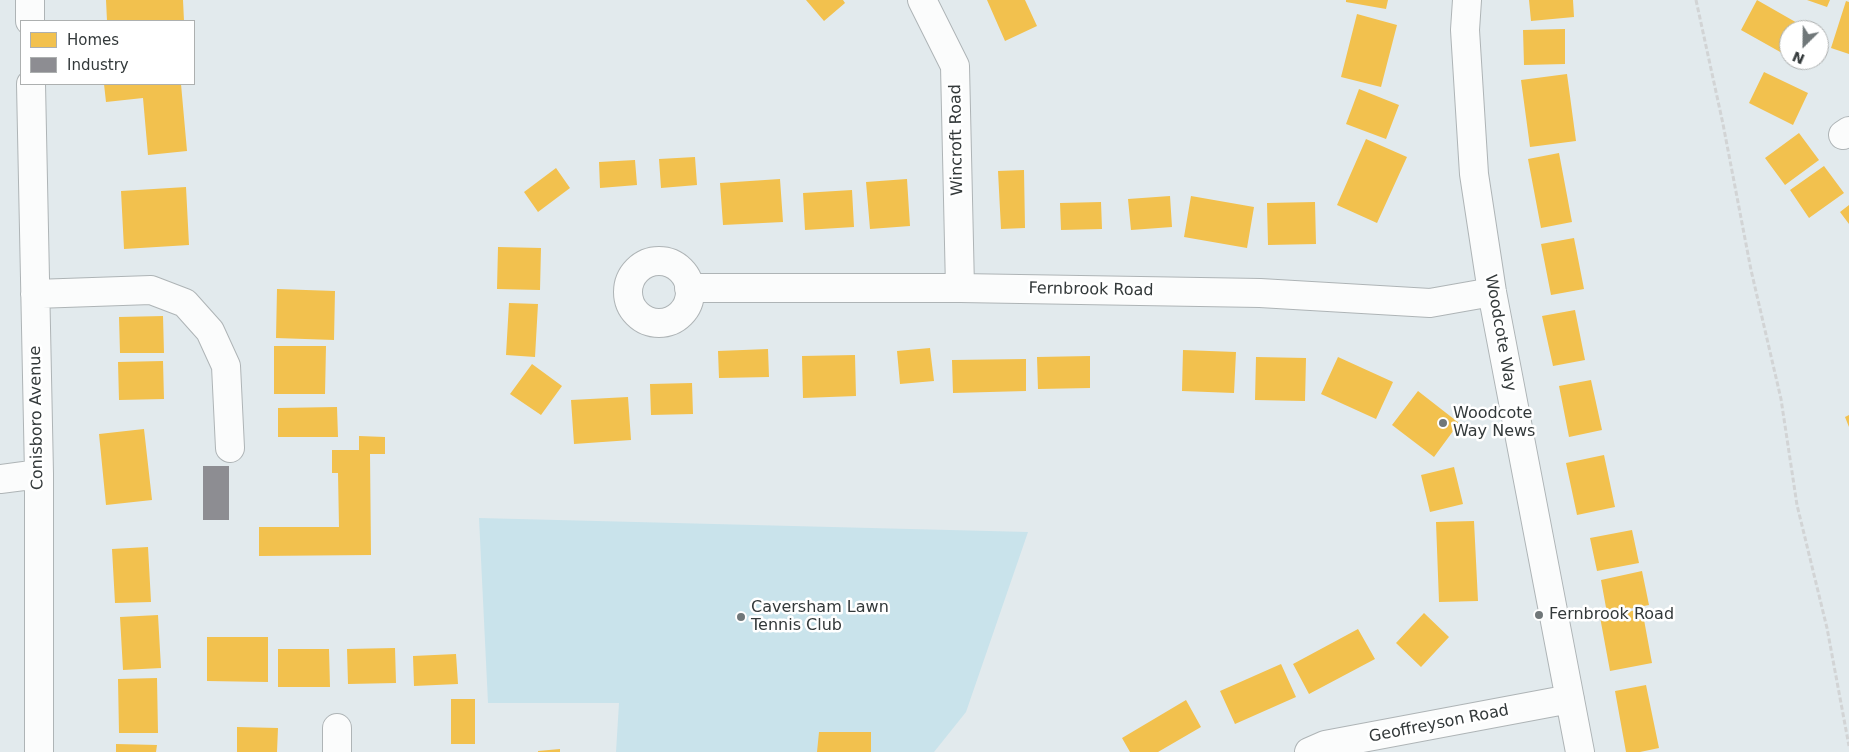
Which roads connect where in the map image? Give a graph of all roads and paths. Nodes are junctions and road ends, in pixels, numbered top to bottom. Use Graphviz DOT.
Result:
graph roads {
  1 [pos="30,0"];
  2 [pos="922,0"];
  3 [pos="1467,0"];
  4 [pos="1696,0"];
  5 [pos="30,20"];
  6 [pos="31,85"];
  7 [pos="690,288"];
  8 [pos="960,288"];
  9 [pos="1492,292"];
  10 [pos="35,294"];
  11 [pos="230,448"];
  12 [pos="39,474"];
  13 [pos="0,479"];
  14 [pos="1570,699"];
  15 [pos="1849,746"];
  16 [pos="39,752"];
  17 [pos="1310,752"];
  18 [pos="1580,752"];
  1 -- 5 [label="street"];
  2 -- 8 [label="street, Wincroft Road"];
  3 -- 9 [label="street, Woodcote Way"];
  4 -- 15 [label="path"];
  6 -- 10 [label="street, Conisboro Avenue"];
  7 -- 8 [label="street, Fernbrook Road"];
  8 -- 9 [label="street, Fernbrook Road"];
  9 -- 14 [label="street, Woodcote Way"];
  10 -- 11 [label="street"];
  10 -- 12 [label="street, Conisboro Avenue"];
  12 -- 13 [label="street"];
  12 -- 16 [label="street, Conisboro Avenue"];
  14 -- 17 [label="street, Geoffreyson Road"];
  14 -- 18 [label="street, Woodcote Way"];
}
